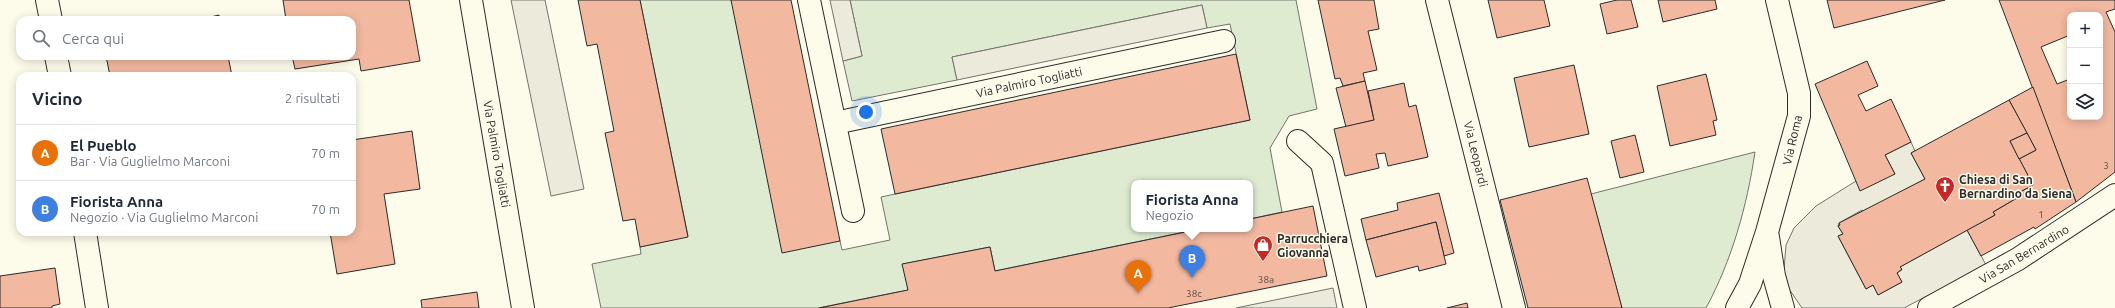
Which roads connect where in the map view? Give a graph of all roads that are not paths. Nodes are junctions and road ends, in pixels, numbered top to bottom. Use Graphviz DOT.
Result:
graph roads {
  1 [pos="47,0"];
  2 [pos="471,0"];
  3 [pos="809,0"];
  4 [pos="1437,0"];
  5 [pos="1777,0"];
  6 [pos="49,16"];
  7 [pos="1224,41"];
  8 [pos="57,60"];
  9 [pos="59,72"];
  10 [pos="835,123"];
  11 [pos="1298,141"];
  12 [pos="2115,195"];
  13 [pos="853,211"];
  14 [pos="1767,232"];
  15 [pos="86,236"];
  16 [pos="1750,284"];
  17 [pos="97,308"];
  18 [pos="523,308"];
  19 [pos="1355,308"];
  20 [pos="1514,308"];
  21 [pos="1737,308"];
  22 [pos="1749,308"];
  23 [pos="1784,308"];
  24 [pos="1929,308"];
  1 -- 6 [label="street"];
  2 -- 18 [label="street, Via Palmiro Togliatti"];
  3 -- 10 [label="street"];
  4 -- 20 [label="street, Via Leopardi"];
  5 -- 14 [label="street, Via Roma"];
  7 -- 10 [label="street, Via Palmiro Togliatti"];
  8 -- 9 [label="street"];
  10 -- 13 [label="street"];
  11 -- 19 [label="street"];
  12 -- 24 [label="street, Via San Bernardino"];
  14 -- 16 [label="street, Via Roma"];
  14 -- 23 [label="street, Via Roma"];
  15 -- 17 [label="street"];
  16 -- 21 [label="street, Via Roma"];
  16 -- 22 [label="street, Via Roma"];
}
